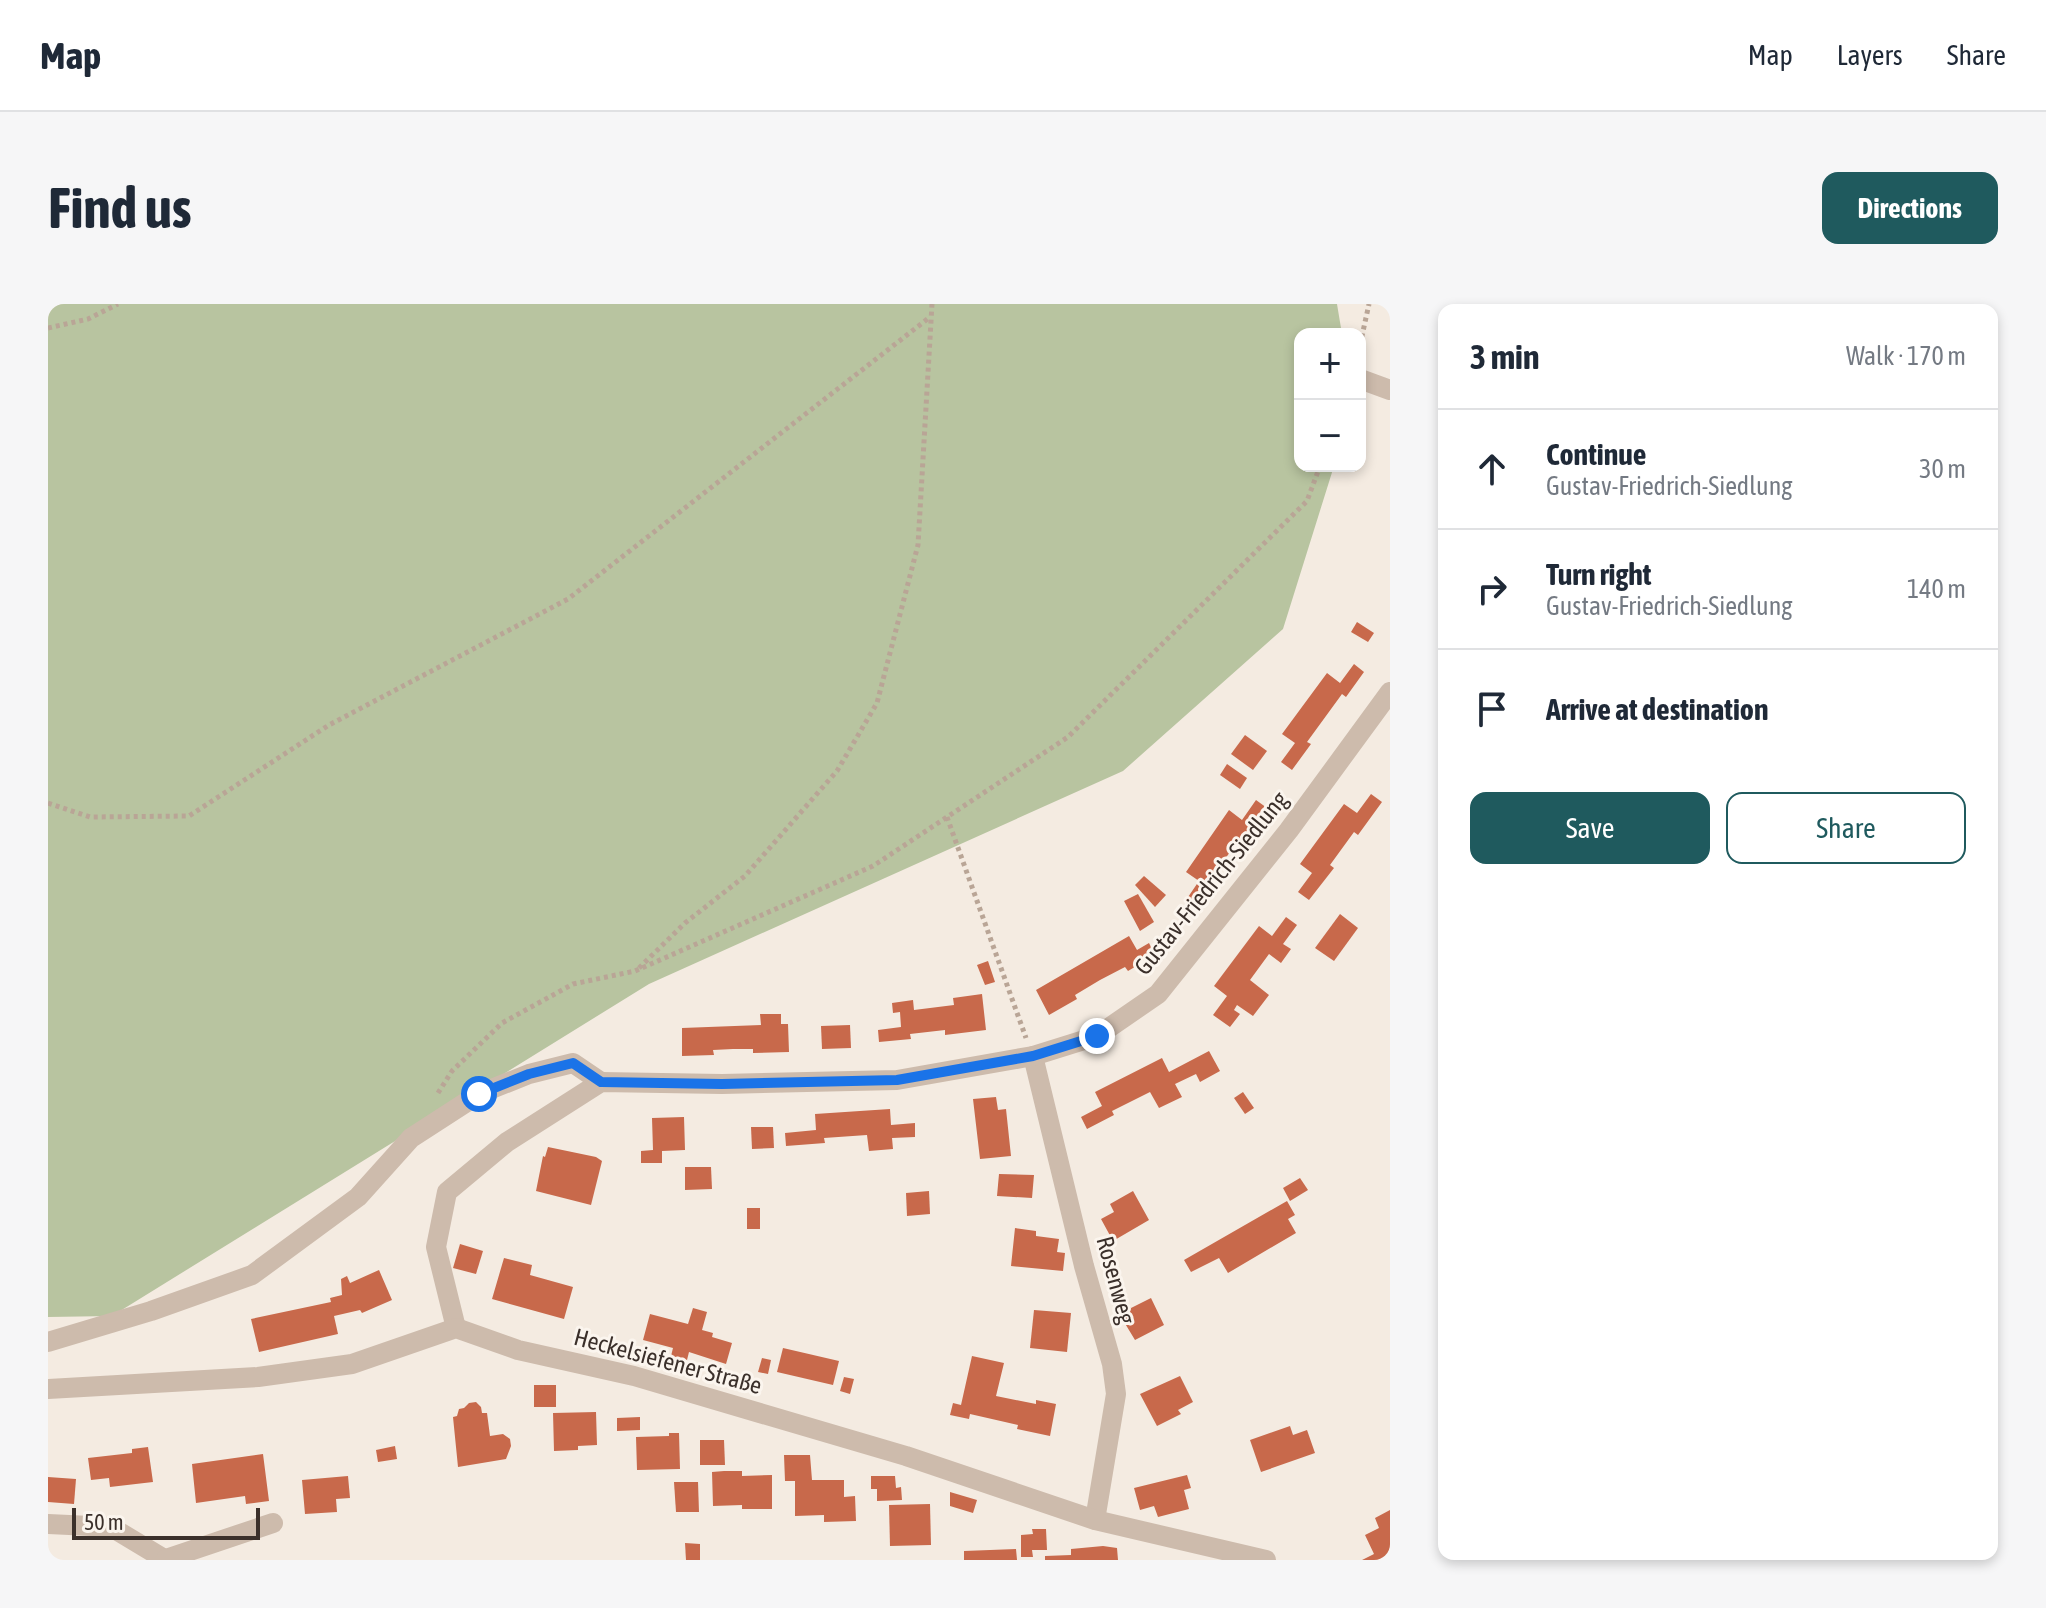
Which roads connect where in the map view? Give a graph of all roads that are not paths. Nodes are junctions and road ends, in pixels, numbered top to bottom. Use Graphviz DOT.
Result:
graph roads {
  1 [pos="1366,381"];
  2 [pos="1390,390"];
  3 [pos="1390,692"];
  4 [pos="1033,1056"];
  5 [pos="601,1082"];
  6 [pos="456,1328"];
  7 [pos="48,1342"];
  8 [pos="48,1389"];
  9 [pos="1095,1520"];
  10 [pos="273,1523"];
  11 [pos="48,1524"];
  12 [pos="166,1559"];
  13 [pos="1266,1560"];
  1 -- 2 [label="street"];
  3 -- 4 [label="street, Gustav-Friedrich-Siedlung"];
  4 -- 5 [label="street, Gustav-Friedrich-Siedlung"];
  4 -- 9 [label="street, Rosenweg"];
  5 -- 6 [label="street"];
  5 -- 7 [label="street, Gustav-Friedrich-Siedlung"];
  6 -- 8 [label="street"];
  6 -- 9 [label="street, Heckelsiefener Straße"];
  9 -- 13 [label="street, Heckelsiefener Straße"];
  10 -- 12 [label="street"];
  11 -- 12 [label="street"];
}
